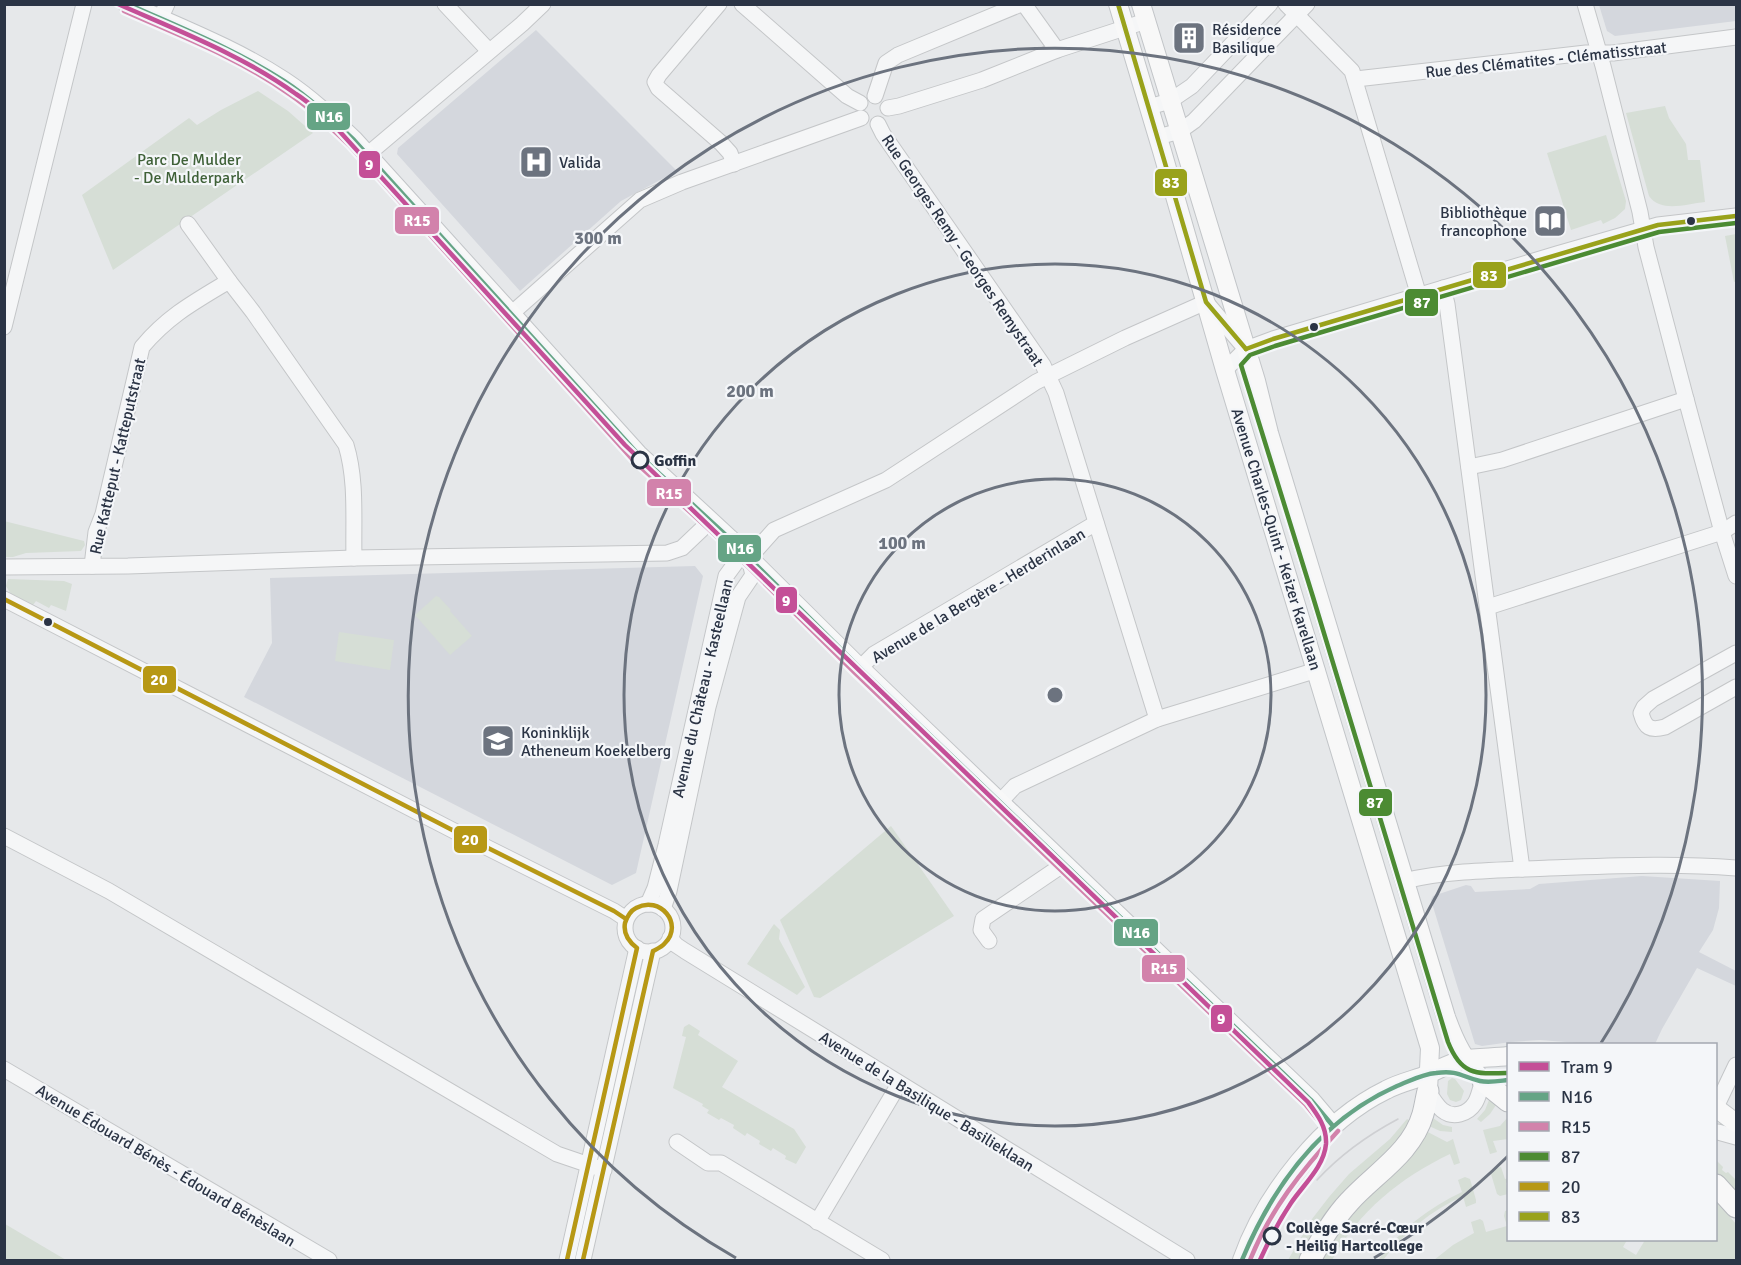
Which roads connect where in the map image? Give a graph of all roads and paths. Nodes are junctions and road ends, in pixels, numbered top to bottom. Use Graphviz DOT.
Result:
graph roads {
  1 [pos="84,4"];
  2 [pos="127,4"];
  3 [pos="445,4"];
  4 [pos="543,4"];
  5 [pos="719,4"];
  6 [pos="742,4"];
  7 [pos="1022,4"];
  8 [pos="1118,4"];
  9 [pos="1270,4"];
  10 [pos="1585,4"];
  11 [pos="1296,8"];
  12 [pos="163,12"];
  13 [pos="1144,13"];
  14 [pos="1125,28"];
  15 [pos="1737,37"];
  16 [pos="1057,50"];
  17 [pos="489,51"];
  18 [pos="1599,53"];
  19 [pos="1356,79"];
  20 [pos="875,96"];
  21 [pos="1170,101"];
  22 [pos="1149,107"];
  23 [pos="888,108"];
  24 [pos="861,111"];
  25 [pos="878,124"];
  26 [pos="1180,131"];
  27 [pos="1158,137"];
  28 [pos="368,155"];
  29 [pos="734,164"];
  30 [pos="1737,216"];
  31 [pos="188,224"];
  32 [pos="1644,230"];
  33 [pos="229,281"];
  34 [pos="1443,288"];
  35 [pos="1419,296"];
  36 [pos="1206,302"];
  37 [pos="511,314"];
  38 [pos="4,327"];
  39 [pos="1246,349"];
  40 [pos="1225,370"];
  41 [pos="1048,375"];
  42 [pos="1686,399"];
  43 [pos="591,403"];
  44 [pos="1469,467"];
  45 [pos="1096,523"];
  46 [pos="1737,524"];
  47 [pos="702,529"];
  48 [pos="1722,532"];
  49 [pos="354,558"];
  50 [pos="92,566"];
  51 [pos="752,568"];
  52 [pos="7,570"];
  53 [pos="1737,576"];
  54 [pos="6,600"];
  55 [pos="1488,607"];
  56 [pos="1737,653"];
  57 [pos="860,668"];
  58 [pos="1317,670"];
  59 [pos="1737,687"];
  60 [pos="1157,719"];
  61 [pos="1000,802"];
  62 [pos="4,836"];
  63 [pos="1064,864"];
  64 [pos="1737,868"];
  65 [pos="1522,869"];
  66 [pos="1404,881"];
  67 [pos="648,904"];
  68 [pos="663,909"];
  69 [pos="626,919"];
  70 [pos="670,938"];
  71 [pos="989,941"];
  72 [pos="638,948"];
  73 [pos="653,951"];
  74 [pos="1507,1056"];
  75 [pos="1465,1059"];
  76 [pos="1737,1065"];
  77 [pos="4,1069"];
  78 [pos="1483,1081"];
  79 [pos="1429,1082"];
  80 [pos="899,1084"];
  81 [pos="1507,1100"];
  82 [pos="1717,1106"];
  83 [pos="1717,1109"];
  84 [pos="1737,1124"];
  85 [pos="1333,1126"];
  86 [pos="1718,1132"];
  87 [pos="1736,1136"];
  88 [pos="677,1142"];
  89 [pos="597,1167"];
  90 [pos="1717,1186"];
  91 [pos="1737,1208"];
  92 [pos="817,1222"];
  93 [pos="328,1260"];
  94 [pos="567,1260"];
  95 [pos="583,1260"];
  96 [pos="882,1260"];
  97 [pos="1187,1260"];
  98 [pos="1242,1260"];
  99 [pos="1310,1260"];
  1 -- 38 [label="street"];
  2 -- 12 [label="main road"];
  3 -- 17 [label="street"];
  4 -- 17 [label="street"];
  5 -- 29 [label="street"];
  6 -- 24 [label="street"];
  7 -- 16 [label="street"];
  7 -- 20 [label="street"];
  8 -- 14 [label="main road, Avenue Charles-Quint - Keizer Karellaan"];
  9 -- 21 [label="street"];
  10 -- 18 [label="street"];
  11 -- 19 [label="street"];
  11 -- 26 [label="street"];
  12 -- 28 [label="main road"];
  13 -- 14 [label="street"];
  13 -- 21 [label="main road, Avenue Charles-Quint - Keizer Karellaan"];
  14 -- 16 [label="street"];
  14 -- 22 [label="main road, Avenue Charles-Quint - Keizer Karellaan"];
  15 -- 18 [label="street, Rue des Clématites - Clématisstraat"];
  16 -- 23 [label="street"];
  17 -- 28 [label="street"];
  18 -- 19 [label="street, Rue des Clématites - Clématisstraat"];
  18 -- 32 [label="street"];
  19 -- 35 [label="street"];
  20 -- 23 [label="street"];
  20 -- 24 [label="street"];
  21 -- 22 [label="street"];
  21 -- 26 [label="main road, Avenue Charles-Quint - Keizer Karellaan"];
  22 -- 27 [label="main road, Avenue Charles-Quint - Keizer Karellaan"];
  23 -- 25 [label="street"];
  24 -- 25 [label="street"];
  24 -- 29 [label="street"];
  25 -- 41 [label="street, Rue Georges Remy - Georges Remystraat"];
  26 -- 27 [label="street"];
  26 -- 39 [label="main road, Avenue Charles-Quint - Keizer Karellaan"];
  27 -- 36 [label="main road, Avenue Charles-Quint - Keizer Karellaan"];
  28 -- 37 [label="main road"];
  29 -- 37 [label="street"];
  30 -- 32 [label="street"];
  31 -- 33 [label="street"];
  32 -- 34 [label="street"];
  32 -- 42 [label="street"];
  33 -- 49 [label="street"];
  33 -- 50 [label="street, Rue Katteput - Katteputstraat"];
  34 -- 35 [label="street"];
  34 -- 44 [label="street"];
  35 -- 39 [label="street"];
  36 -- 39 [label="street"];
  36 -- 40 [label="main road, Avenue Charles-Quint - Keizer Karellaan"];
  36 -- 41 [label="street"];
  37 -- 43 [label="main road"];
  39 -- 40 [label="street"];
  39 -- 66 [label="main road, Avenue Charles-Quint - Keizer Karellaan"];
  40 -- 58 [label="main road, Avenue Charles-Quint - Keizer Karellaan"];
  41 -- 45 [label="street, Rue Georges Remy - Georges Remystraat"];
  41 -- 51 [label="street"];
  42 -- 44 [label="street"];
  42 -- 48 [label="street"];
  43 -- 47 [label="main road"];
  43 -- 51 [label="main road"];
  44 -- 55 [label="street"];
  45 -- 57 [label="street, Avenue de la Bergère - Herderinlaan"];
  45 -- 60 [label="street, Rue Georges Remy - Georges Remystraat"];
  46 -- 48 [label="street"];
  47 -- 49 [label="street"];
  47 -- 51 [label="main road"];
  48 -- 53 [label="street"];
  48 -- 55 [label="street"];
  49 -- 50 [label="street"];
  50 -- 52 [label="street"];
  51 -- 57 [label="main road"];
  51 -- 67 [label="street, Avenue du Château - Kasteellaan"];
  51 -- 68 [label="street, Avenue du Château - Kasteellaan"];
  54 -- 69 [label="street"];
  55 -- 65 [label="street"];
  56 -- 59 [label="street"];
  57 -- 61 [label="main road"];
  58 -- 60 [label="street"];
  58 -- 79 [label="main road, Avenue Charles-Quint - Keizer Karellaan"];
  60 -- 61 [label="street"];
  61 -- 63 [label="main road"];
  62 -- 89 [label="street"];
  63 -- 71 [label="street"];
  63 -- 85 [label="main road"];
  64 -- 65 [label="street"];
  65 -- 66 [label="street"];
  66 -- 75 [label="main road, Avenue Charles-Quint - Keizer Karellaan"];
  67 -- 68 [label="street"];
  67 -- 69 [label="street"];
  68 -- 70 [label="street"];
  69 -- 72 [label="street"];
  70 -- 73 [label="street"];
  70 -- 80 [label="street, Avenue de la Basilique - Basilieklaan"];
  72 -- 73 [label="street"];
  72 -- 89 [label="street"];
  73 -- 89 [label="street"];
  74 -- 75 [label="main road"];
  75 -- 78 [label="main road"];
  75 -- 79 [label="main road"];
  76 -- 82 [label="street"];
  77 -- 93 [label="street, Avenue Édouard Bénès - Édouard Bénèslaan"];
  78 -- 79 [label="street"];
  78 -- 81 [label="highway"];
  79 -- 85 [label="main road"];
  79 -- 99 [label="highway"];
  80 -- 92 [label="street"];
  80 -- 97 [label="street, Avenue de la Basilique - Basilieklaan"];
  83 -- 84 [label="main road"];
  85 -- 98 [label="main road"];
  86 -- 87 [label="street"];
  88 -- 92 [label="street"];
  89 -- 94 [label="street"];
  89 -- 95 [label="street"];
  90 -- 91 [label="highway"];
  92 -- 96 [label="street"];
}
